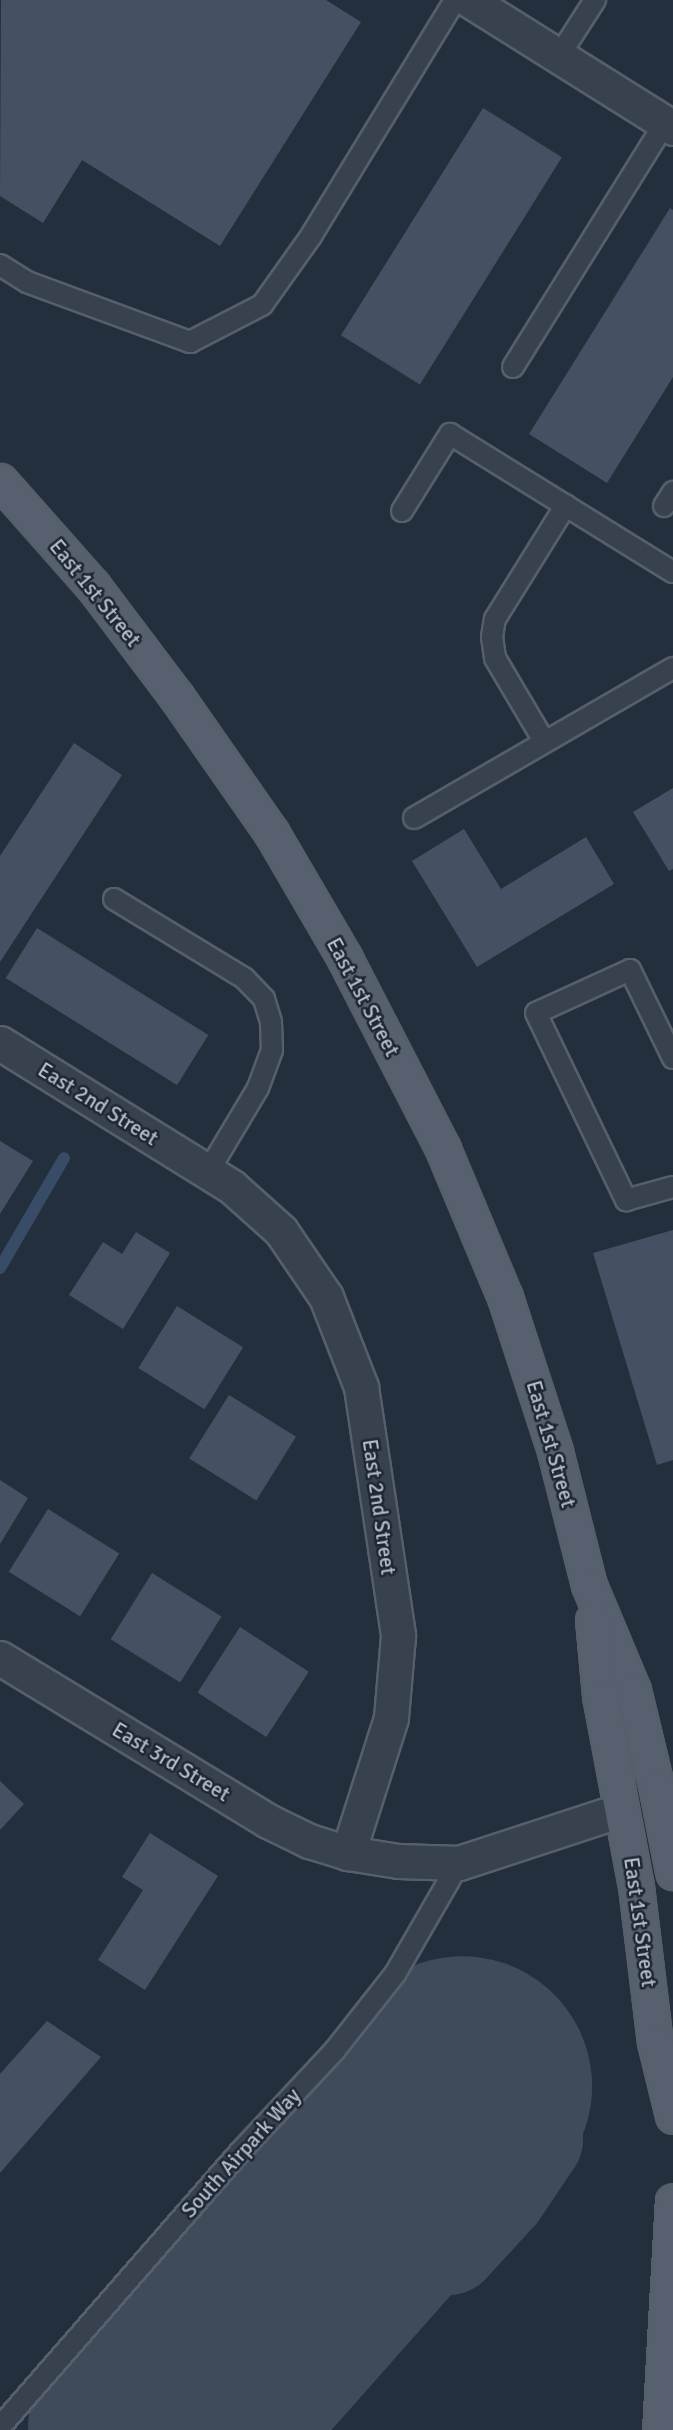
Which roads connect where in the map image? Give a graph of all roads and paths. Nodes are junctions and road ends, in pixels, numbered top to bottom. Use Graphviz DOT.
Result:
graph roads {
  1 [pos="455,0"];
  2 [pos="469,0"];
  3 [pos="595,0"];
  4 [pos="559,56"];
  5 [pos="669,125"];
  6 [pos="0,265"];
  7 [pos="513,367"];
  8 [pos="0,481"];
  9 [pos="566,505"];
  10 [pos="402,511"];
  11 [pos="673,572"];
  12 [pos="673,668"];
  13 [pos="544,741"];
  14 [pos="414,818"];
  15 [pos="114,899"];
  16 [pos="0,1043"];
  17 [pos="673,1058"];
  18 [pos="208,1172"];
  19 [pos="673,1187"];
  20 [pos="590,1585"];
  21 [pos="0,1658"];
  22 [pos="621,1810"];
  23 [pos="348,1853"];
  24 [pos="459,1863"];
  25 [pos="673,1872"];
  26 [pos="673,2116"];
  27 [pos="673,2201"];
  28 [pos="0,2427"];
  29 [pos="660,2430"];
  1 -- 6 [label="lane"];
  2 -- 4 [label="street"];
  3 -- 4 [label="lane"];
  4 -- 5 [label="street"];
  5 -- 7 [label="lane"];
  8 -- 20 [label="main road, East 1st Street"];
  9 -- 10 [label="lane"];
  9 -- 11 [label="lane"];
  9 -- 13 [label="lane"];
  12 -- 13 [label="lane"];
  13 -- 14 [label="lane"];
  15 -- 18 [label="lane"];
  16 -- 18 [label="street, East 2nd Street"];
  17 -- 19 [label="lane"];
  18 -- 23 [label="street, East 2nd Street"];
  20 -- 22 [label="main road, East 1st Street"];
  20 -- 25 [label="main road, East 1st Street"];
  21 -- 23 [label="street, East 3rd Street"];
  22 -- 24 [label="street"];
  22 -- 26 [label="main road, East 1st Street"];
  23 -- 24 [label="street"];
  24 -- 28 [label="lane, South Airpark Way"];
  27 -- 29 [label="main road"];
}
